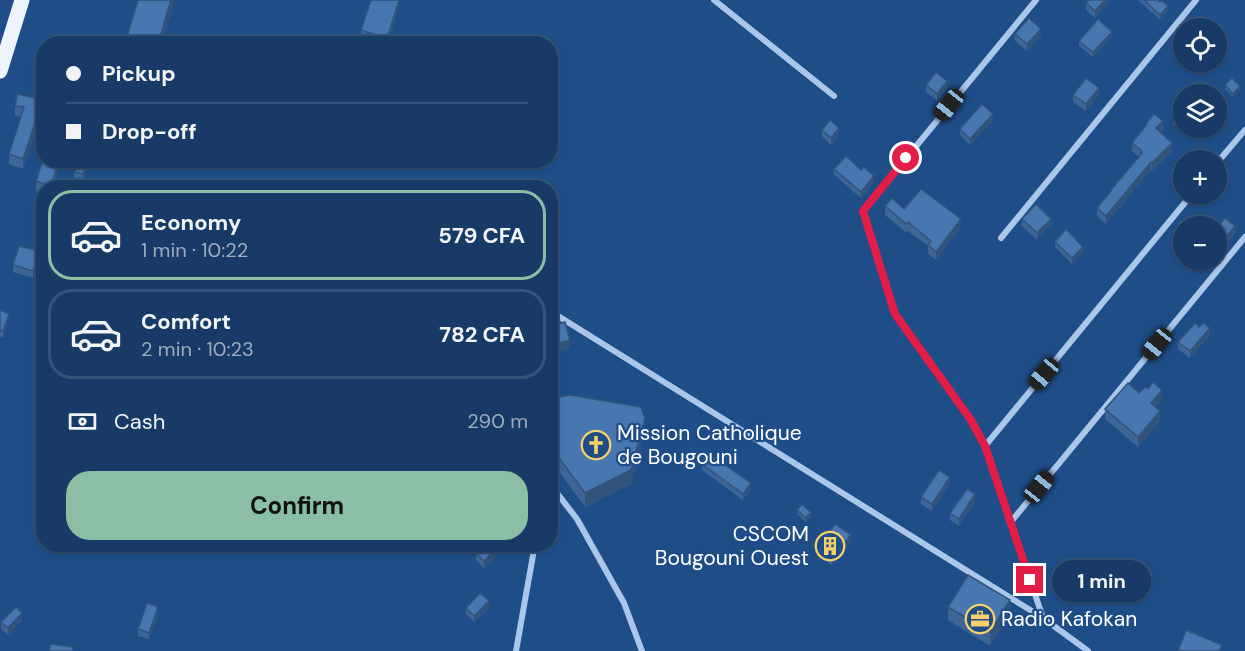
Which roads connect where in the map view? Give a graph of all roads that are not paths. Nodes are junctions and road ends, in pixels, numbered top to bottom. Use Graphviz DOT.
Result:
graph roads {
  1 [pos="22,0"];
  2 [pos="714,0"];
  3 [pos="1036,0"];
  4 [pos="1196,0"];
  5 [pos="0,71"];
  6 [pos="834,96"];
  7 [pos="1245,130"];
  8 [pos="1227,151"];
  9 [pos="1184,204"];
  10 [pos="1245,237"];
  11 [pos="1001,238"];
  12 [pos="558,316"];
  13 [pos="985,446"];
  14 [pos="558,494"];
  15 [pos="1010,523"];
  16 [pos="534,552"];
  17 [pos="1043,618"];
  18 [pos="516,651"];
  19 [pos="642,651"];
  20 [pos="1088,651"];
  1 -- 5 [label="main road"];
  2 -- 6 [label="street"];
  3 -- 13 [label="street"];
  4 -- 11 [label="street"];
  7 -- 8 [label="street"];
  9 -- 13 [label="street"];
  10 -- 15 [label="street"];
  12 -- 17 [label="street"];
  13 -- 15 [label="street"];
  14 -- 19 [label="street"];
  15 -- 17 [label="street"];
  16 -- 18 [label="street"];
  17 -- 20 [label="street"];
}
